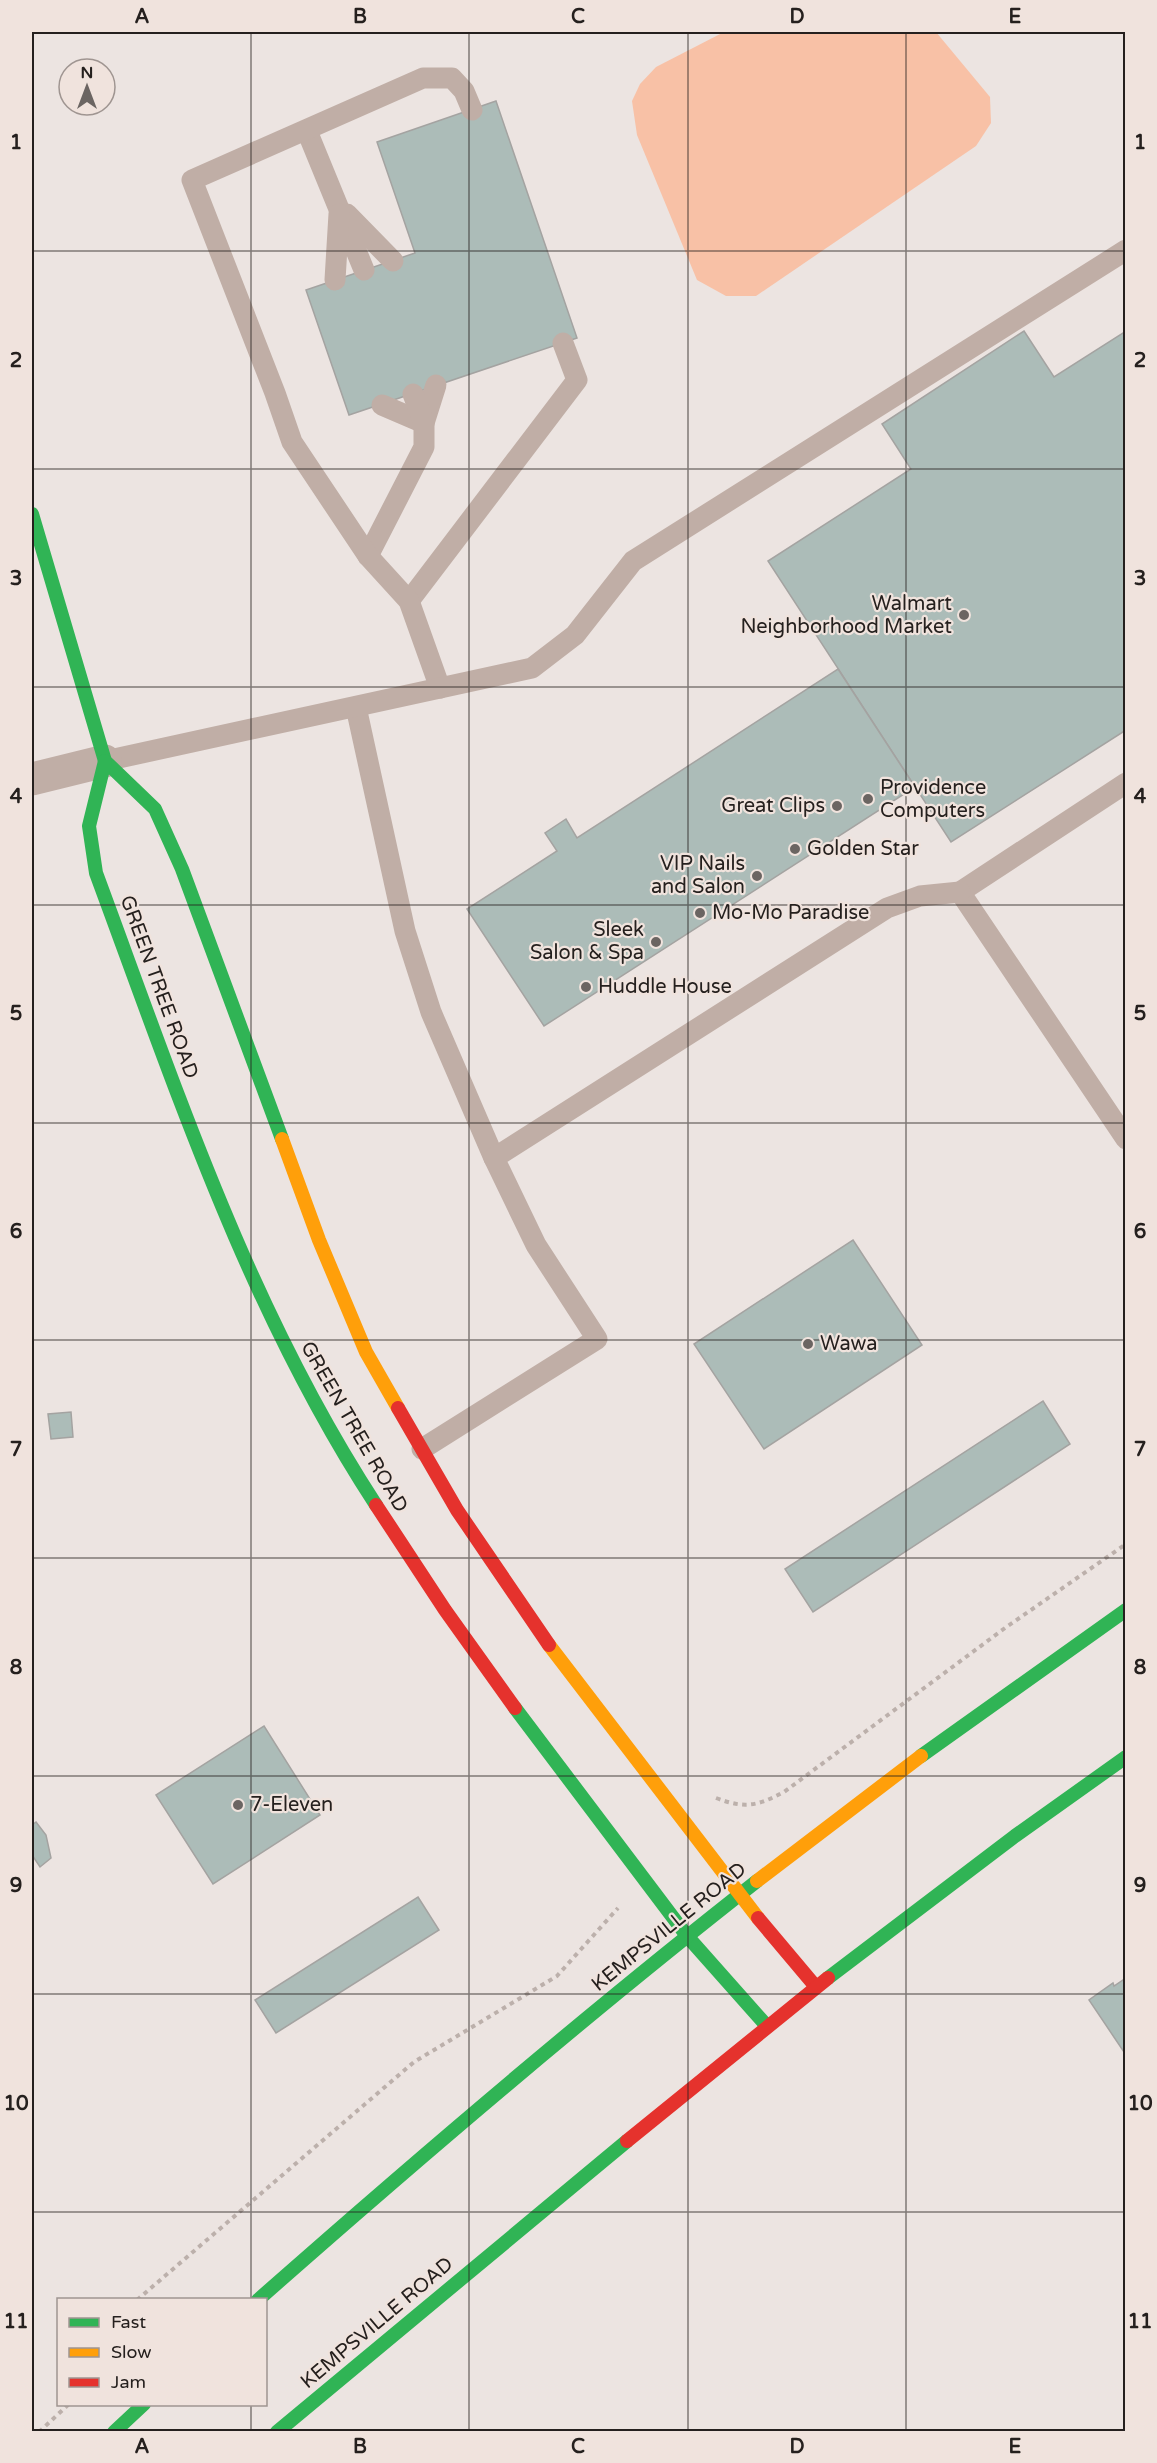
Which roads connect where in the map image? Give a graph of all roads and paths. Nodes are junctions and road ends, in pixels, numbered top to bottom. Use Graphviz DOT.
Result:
graph roads {
  1 [pos="472,110"];
  2 [pos="306,131"];
  3 [pos="340,207"];
  4 [pos="1125,250"];
  5 [pos="393,261"];
  6 [pos="364,270"];
  7 [pos="335,280"];
  8 [pos="563,343"];
  9 [pos="436,385"];
  10 [pos="413,394"];
  11 [pos="382,405"];
  12 [pos="424,423"];
  13 [pos="32,514"];
  14 [pos="368,556"];
  15 [pos="409,601"];
  16 [pos="440,688"];
  17 [pos="356,707"];
  18 [pos="105,761"];
  19 [pos="32,779"];
  20 [pos="1125,783"];
  21 [pos="960,892"];
  22 [pos="1125,1139"];
  23 [pos="494,1158"];
  24 [pos="422,1449"];
  25 [pos="1125,1610"];
  26 [pos="1125,1757"];
  27 [pos="739,1895"];
  28 [pos="687,1936"];
  29 [pos="816,1987"];
  30 [pos="766,2025"];
  31 [pos="260,2298"];
  32 [pos="67,2406"];
  33 [pos="142,2406"];
  34 [pos="39,2432"];
  35 [pos="114,2432"];
  36 [pos="277,2432"];
  1 -- 2 [label="lane"];
  2 -- 3 [label="lane"];
  2 -- 14 [label="lane"];
  3 -- 5 [label="lane"];
  3 -- 6 [label="lane"];
  3 -- 7 [label="lane"];
  4 -- 16 [label="lane"];
  8 -- 15 [label="lane"];
  9 -- 12 [label="lane"];
  10 -- 12 [label="lane"];
  11 -- 12 [label="lane"];
  12 -- 14 [label="lane"];
  13 -- 18 [label="street"];
  14 -- 15 [label="lane"];
  15 -- 16 [label="lane"];
  16 -- 17 [label="lane"];
  17 -- 18 [label="lane"];
  17 -- 23 [label="lane"];
  18 -- 19 [label="street"];
  18 -- 24 [label="street"];
  18 -- 28 [label="street, GREEN TREE ROAD"];
  20 -- 21 [label="lane"];
  21 -- 22 [label="lane"];
  21 -- 23 [label="lane"];
  23 -- 24 [label="lane"];
  24 -- 27 [label="street"];
  25 -- 27 [label="street, KEMPSVILLE ROAD"];
  26 -- 29 [label="street, KEMPSVILLE ROAD"];
  27 -- 28 [label="street, KEMPSVILLE ROAD"];
  27 -- 29 [label="street"];
  28 -- 30 [label="street, GREEN TREE ROAD"];
  28 -- 31 [label="street, KEMPSVILLE ROAD"];
  29 -- 30 [label="street, KEMPSVILLE ROAD"];
  30 -- 36 [label="street, KEMPSVILLE ROAD"];
  32 -- 34 [label="path"];
  33 -- 35 [label="street"];
}
